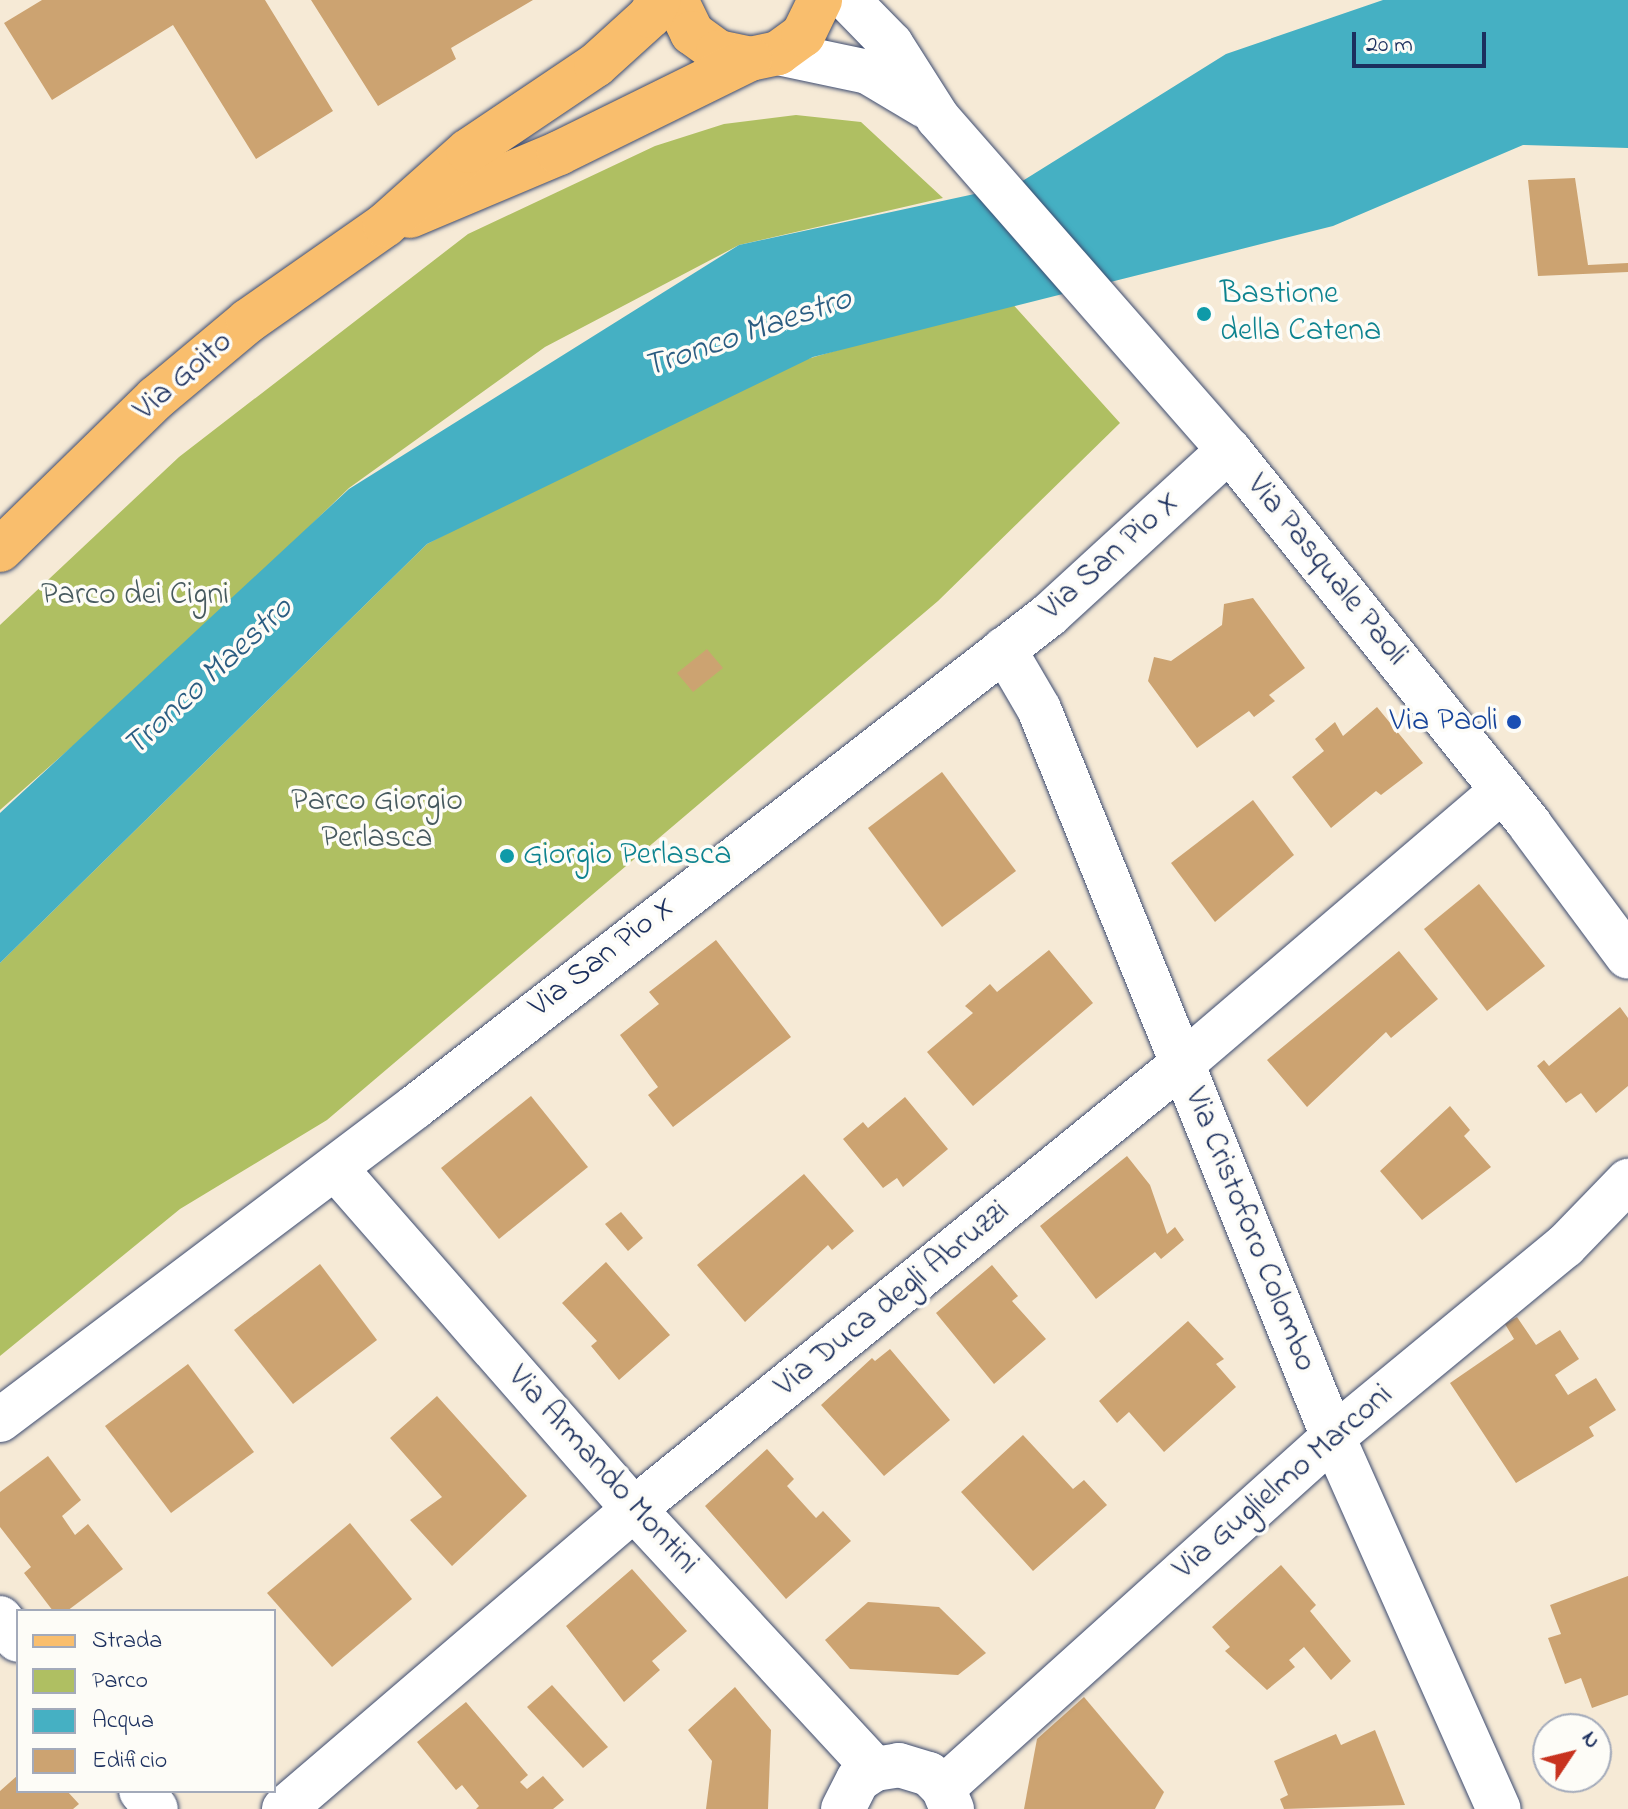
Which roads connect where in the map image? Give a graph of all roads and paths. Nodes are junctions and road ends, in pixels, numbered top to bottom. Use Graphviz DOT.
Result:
graph roads {
  1 [pos="659,0"];
  2 [pos="676,0"];
  3 [pos="820,0"];
  4 [pos="848,0"];
  5 [pos="764,56"];
  6 [pos="931,110"];
  7 [pos="385,225"];
  8 [pos="1229,450"];
  9 [pos="0,550"];
  10 [pos="1004,649"];
  11 [pos="1502,791"];
  12 [pos="1628,957"];
  13 [pos="1182,1064"];
  14 [pos="335,1168"];
  15 [pos="1628,1181"];
  16 [pos="0,1420"];
  17 [pos="1333,1437"];
  18 [pos="634,1509"];
  19 [pos="0,1618"];
  20 [pos="16,1638"];
  21 [pos="875,1769"];
  22 [pos="143,1793"];
  23 [pos="947,1798"];
  24 [pos="156,1809"];
  25 [pos="284,1809"];
  26 [pos="843,1809"];
  27 [pos="1499,1809"];
  1 -- 7 [label="main road, Via Goito"];
  2 -- 5 [label="main road"];
  3 -- 5 [label="main road, Via Goito"];
  4 -- 6 [label="street"];
  5 -- 6 [label="street"];
  5 -- 7 [label="main road, Via Goito"];
  6 -- 8 [label="street, Via Pasquale Paoli"];
  7 -- 9 [label="main road, Via Goito"];
  8 -- 10 [label="street, Via San Pio X"];
  8 -- 11 [label="street, Via Pasquale Paoli"];
  10 -- 13 [label="street, Via Cristoforo Colombo"];
  10 -- 14 [label="street, Via San Pio X"];
  11 -- 12 [label="street, Via Pasquale Paoli"];
  11 -- 13 [label="street, Via Duca degli Abruzzi"];
  13 -- 17 [label="street, Via Cristoforo Colombo"];
  13 -- 18 [label="street, Via Duca degli Abruzzi"];
  14 -- 16 [label="street, Via San Pio X"];
  14 -- 18 [label="street, Via Armando Montini"];
  15 -- 17 [label="street, Via Guglielmo Marconi"];
  17 -- 23 [label="street, Via Guglielmo Marconi"];
  17 -- 27 [label="street, Via Cristoforo Colombo"];
  18 -- 21 [label="street, Via Armando Montini"];
  18 -- 25 [label="street, Via Duca degli Abruzzi"];
  19 -- 20 [label="street"];
  21 -- 23 [label="street, Via Guglielmo Marconi"];
  21 -- 26 [label="street"];
  22 -- 24 [label="street"];
}
